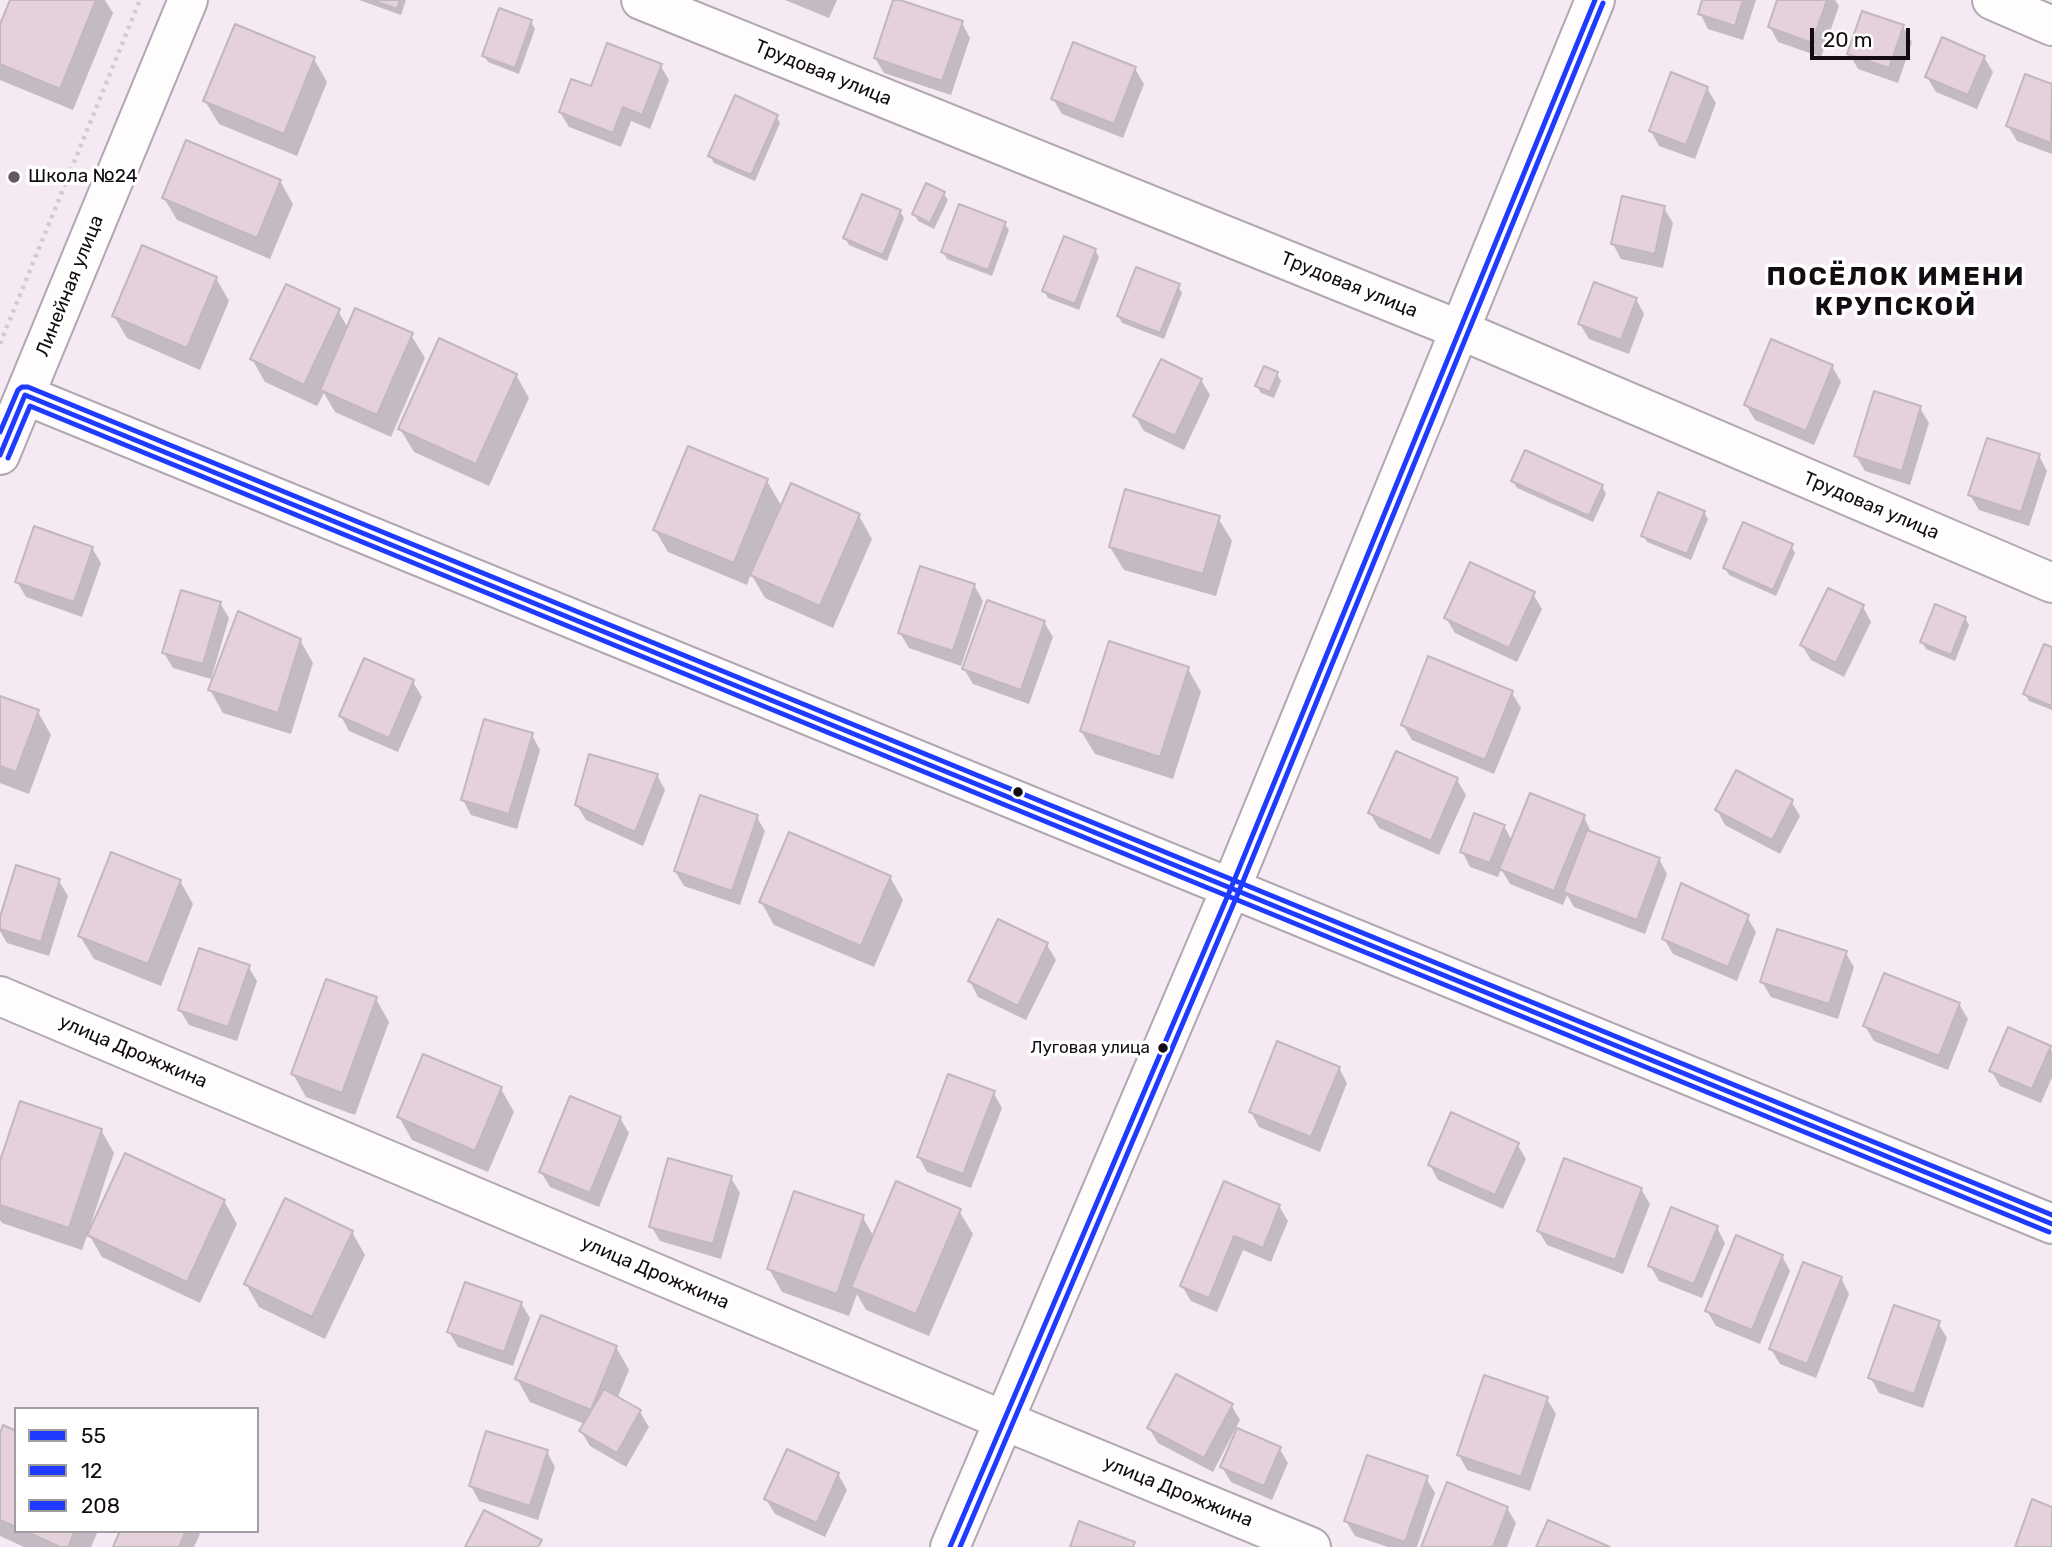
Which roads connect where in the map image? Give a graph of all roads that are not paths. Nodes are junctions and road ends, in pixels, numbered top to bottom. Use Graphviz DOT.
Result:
graph roads {
  1 [pos="188,0"];
  2 [pos="641,0"];
  3 [pos="1595,0"];
  4 [pos="1992,0"];
  5 [pos="2052,26"];
  6 [pos="1460,330"];
  7 [pos="25,396"];
  8 [pos="0,455"];
  9 [pos="2052,583"];
  10 [pos="1231,888"];
  11 [pos="0,996"];
  12 [pos="2052,1224"];
  13 [pos="1005,1421"];
  14 [pos="950,1547"];
  15 [pos="1311,1547"];
  1 -- 7 [label="street, Линейная улица"];
  2 -- 6 [label="street, Трудовая улица"];
  3 -- 6 [label="street"];
  4 -- 5 [label="street"];
  6 -- 9 [label="street, Трудовая улица"];
  6 -- 10 [label="street"];
  7 -- 8 [label="street, Линейная улица"];
  7 -- 10 [label="street"];
  10 -- 12 [label="street"];
  10 -- 13 [label="street"];
  11 -- 13 [label="street, улица Дрожжина"];
  13 -- 14 [label="street"];
  13 -- 15 [label="street, улица Дрожжина"];
}
